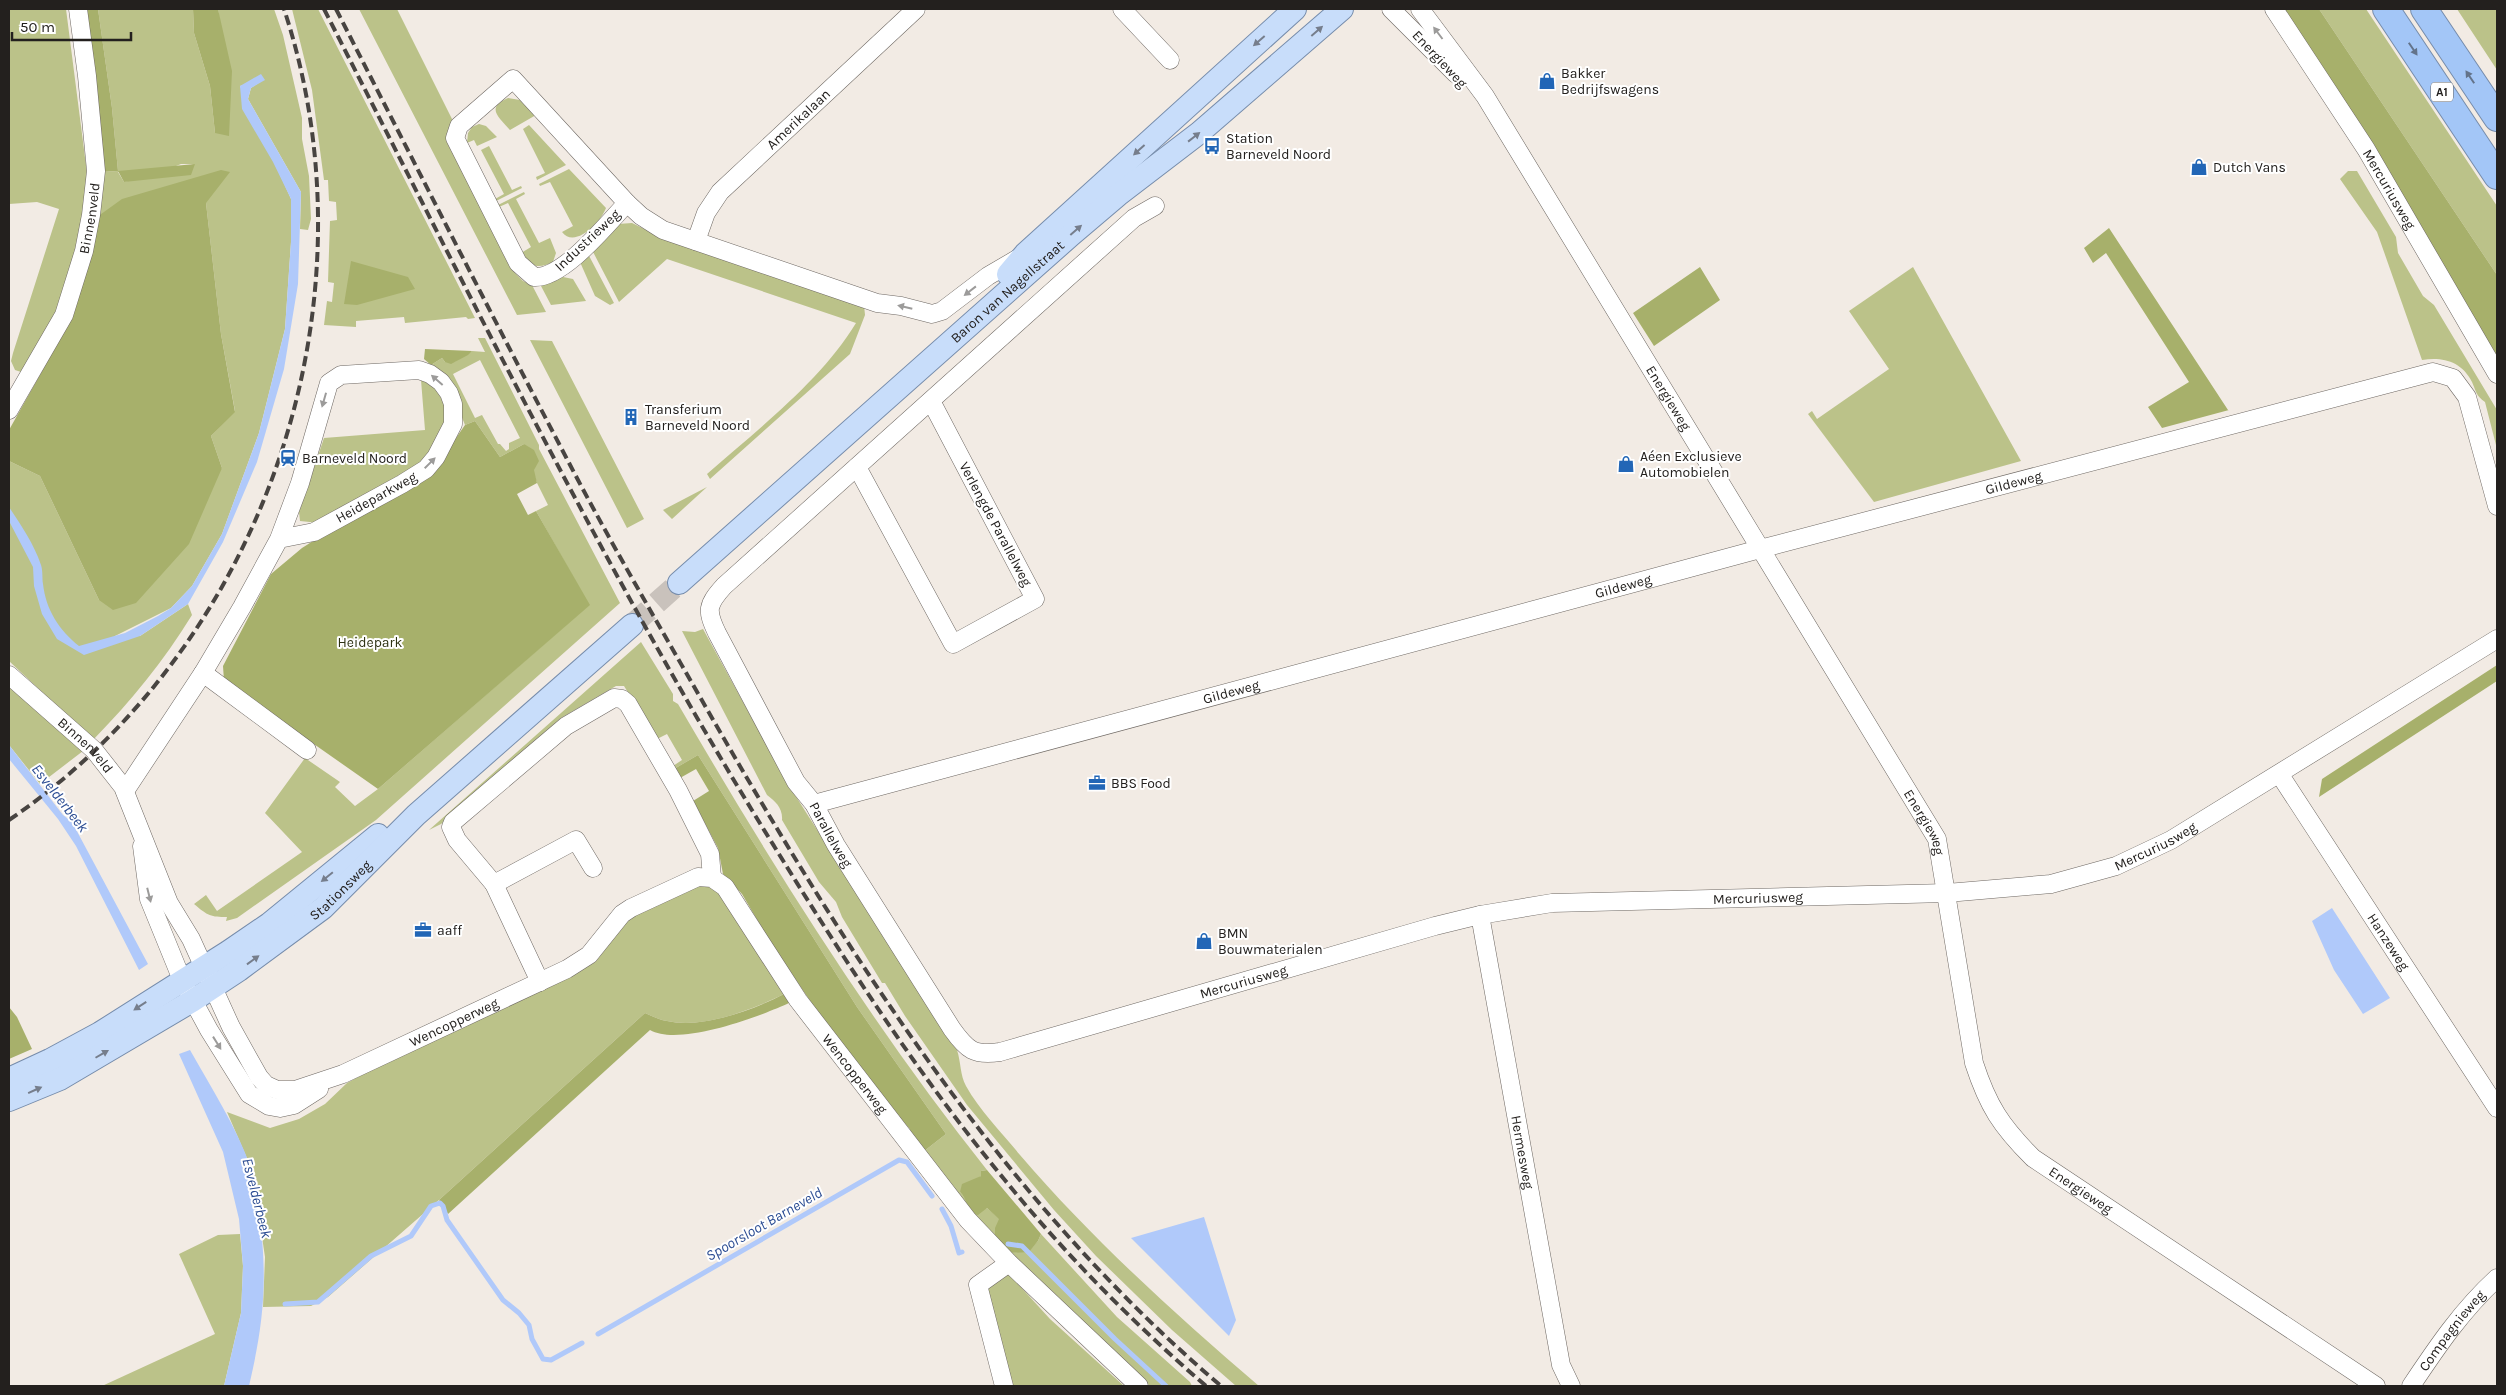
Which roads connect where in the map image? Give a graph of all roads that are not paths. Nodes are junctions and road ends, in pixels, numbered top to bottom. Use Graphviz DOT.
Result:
graph roads {
  1 [pos="78,9"];
  2 [pos="916,9"];
  3 [pos="1122,9"];
  4 [pos="1295,9"];
  5 [pos="1342,9"];
  6 [pos="1391,9"];
  7 [pos="1420,9"];
  8 [pos="2274,9"];
  9 [pos="2386,9"];
  10 [pos="2424,9"];
  11 [pos="1170,60"];
  12 [pos="2497,118"];
  13 [pos="1524,160"];
  14 [pos="2497,176"];
  15 [pos="627,203"];
  16 [pos="1155,206"];
  17 [pos="696,241"];
  18 [pos="1025,254"];
  19 [pos="2497,374"];
  20 [pos="931,401"];
  21 [pos="9,410"];
  22 [pos="857,467"];
  23 [pos="2497,506"];
  24 [pos="279,539"];
  25 [pos="1760,549"];
  26 [pos="2497,639"];
  27 [pos="203,673"];
  28 [pos="9,675"];
  29 [pos="307,750"];
  30 [pos="2280,775"];
  31 [pos="126,791"];
  32 [pos="814,804"];
  33 [pos="142,830"];
  34 [pos="593,868"];
  35 [pos="712,878"];
  36 [pos="494,884"];
  37 [pos="1947,894"];
  38 [pos="1480,915"];
  39 [pos="203,967"];
  40 [pos="182,980"];
  41 [pos="540,982"];
  42 [pos="213,988"];
  43 [pos="192,1001"];
  44 [pos="974,1052"];
  45 [pos="343,1074"];
  46 [pos="9,1079"];
  47 [pos="9,1100"];
  48 [pos="2497,1108"];
  49 [pos="1008,1263"];
  50 [pos="2497,1278"];
  51 [pos="1004,1386"];
  52 [pos="1139,1386"];
  53 [pos="1571,1386"];
  54 [pos="2376,1386"];
  55 [pos="2411,1386"];
  1 -- 21 [label="street, Binnenveld"];
  2 -- 17 [label="street, Amerikalaan"];
  3 -- 11 [label="street"];
  4 -- 18 [label="main road, Baron van Nagellstraat, one-way"];
  18 -- 5 [label="main road, Baron van Nagellstraat, one-way"];
  6 -- 13 [label="street, Energieweg"];
  13 -- 7 [label="street, Energieweg, one-way"];
  8 -- 19 [label="street, Mercuriusweg"];
  9 -- 14 [label="highway, A1, one-way"];
  12 -- 10 [label="highway, A1, one-way"];
  13 -- 25 [label="street, Energieweg"];
  15 -- 15 [label="street, Industrieweg"];
  15 -- 17 [label="street"];
  16 -- 20 [label="street"];
  18 -- 17 [label="street, Baron van Nagellstraat, one-way"];
  20 -- 22 [label="street"];
  20 -- 22 [label="street, Verlengde Parallelweg"];
  22 -- 32 [label="street, Parallelweg"];
  23 -- 25 [label="street, Gildeweg"];
  24 -- 24 [label="street, Heideparkweg, one-way"];
  24 -- 27 [label="street, Heideparkweg"];
  25 -- 32 [label="street, Gildeweg"];
  25 -- 37 [label="street, Energieweg"];
  26 -- 30 [label="street, Mercuriusweg"];
  27 -- 29 [label="street"];
  27 -- 31 [label="street, Heideparkweg"];
  28 -- 31 [label="street, Binnenveld"];
  30 -- 37 [label="street, Mercuriusweg"];
  30 -- 48 [label="street, Hanzeweg"];
  31 -- 33 [label="street, Binnenveld"];
  32 -- 44 [label="street, Parallelweg"];
  33 -- 39 [label="street, Binnenveld"];
  33 -- 40 [label="street, Binnenveld, one-way"];
  34 -- 36 [label="street"];
  35 -- 36 [label="street"];
  35 -- 41 [label="street, Wencopperweg"];
  35 -- 49 [label="street, Wencopperweg"];
  36 -- 41 [label="street"];
  37 -- 38 [label="street, Mercuriusweg"];
  37 -- 54 [label="street, Energieweg"];
  38 -- 44 [label="street, Mercuriusweg"];
  38 -- 53 [label="street, Hermesweg"];
  39 -- 40 [label="main road, Stationsweg"];
  39 -- 42 [label="street, Binnenveld"];
  42 -- 39 [label="main road, Stationsweg, one-way"];
  40 -- 43 [label="street, Binnenveld"];
  40 -- 46 [label="main road, Stationsweg, one-way"];
  41 -- 45 [label="street, Wencopperweg"];
  42 -- 43 [label="main road, Stationsweg"];
  42 -- 45 [label="street, Wencopperweg"];
  43 -- 45 [label="street, Wencopperweg, one-way"];
  47 -- 43 [label="main road, Stationsweg, one-way"];
  49 -- 51 [label="street"];
  49 -- 52 [label="street, Wencopperweg"];
  50 -- 55 [label="street, Compagnieweg"];
}
